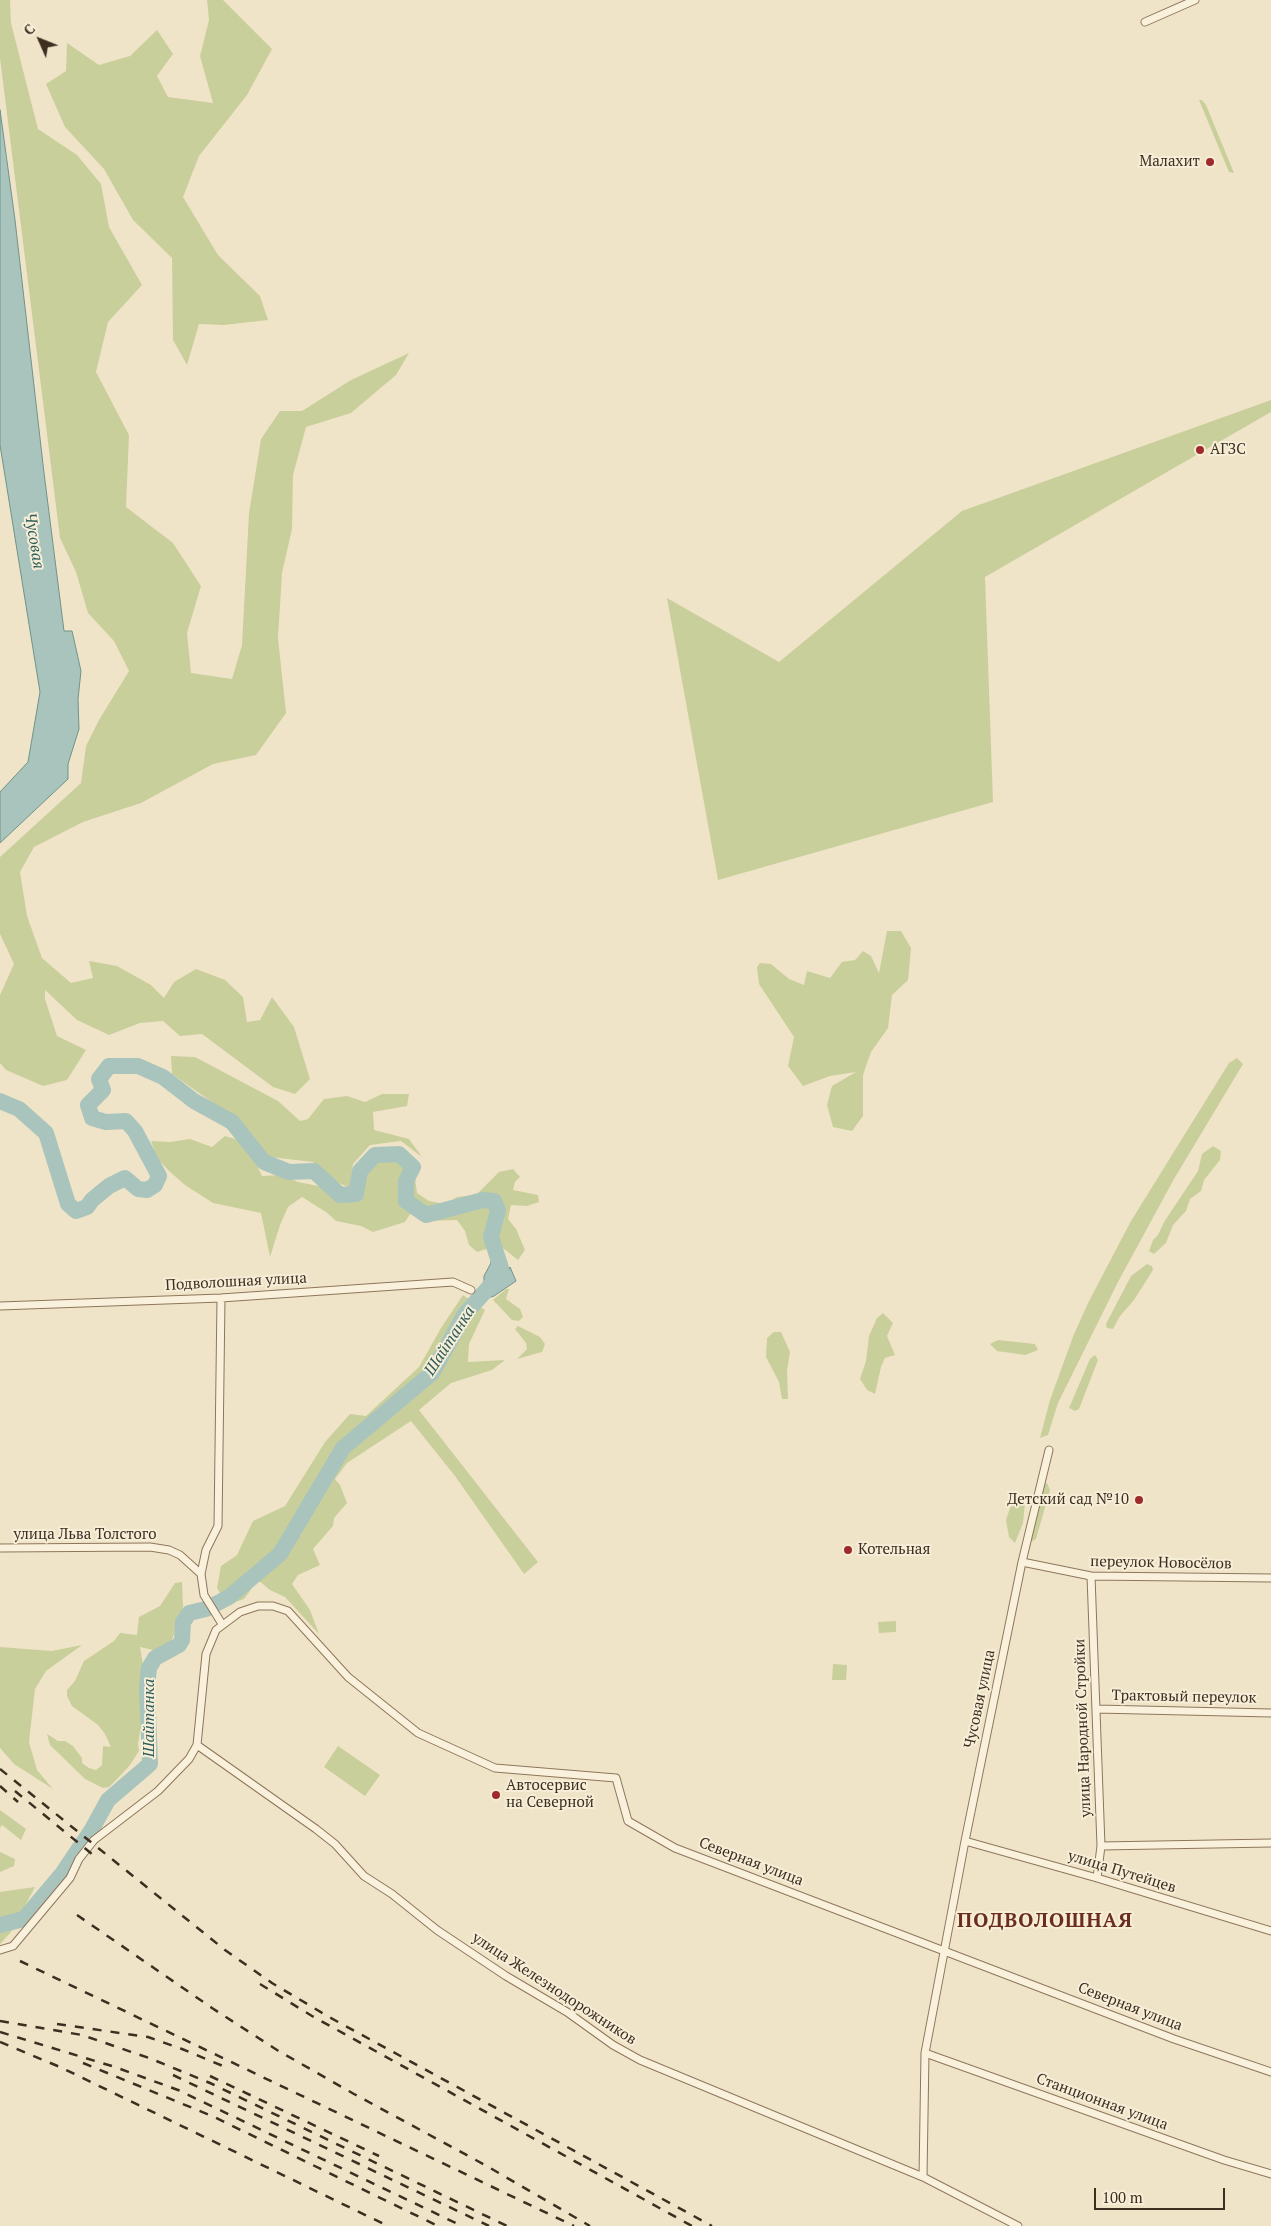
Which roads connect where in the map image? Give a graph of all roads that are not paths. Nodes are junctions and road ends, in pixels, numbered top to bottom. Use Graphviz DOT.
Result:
graph roads {
  1 [pos="1195,0"];
  2 [pos="1145,22"];
  3 [pos="471,1290"];
  4 [pos="221,1298"];
  5 [pos="0,1306"];
  6 [pos="1049,1450"];
  7 [pos="0,1548"];
  8 [pos="1022,1562"];
  9 [pos="201,1574"];
  10 [pos="1091,1576"];
  11 [pos="1271,1578"];
  12 [pos="222,1624"];
  13 [pos="1097,1709"];
  14 [pos="1271,1713"];
  15 [pos="197,1746"];
  16 [pos="964,1841"];
  17 [pos="1271,1843"];
  18 [pos="1101,1846"];
  19 [pos="1098,1878"];
  20 [pos="1271,1931"];
  21 [pos="0,1950"];
  22 [pos="945,1950"];
  23 [pos="925,2053"];
  24 [pos="1271,2072"];
  25 [pos="1271,2174"];
  26 [pos="923,2177"];
  27 [pos="1018,2226"];
  1 -- 2 [label="street"];
  3 -- 4 [label="street, Подволошная улица"];
  4 -- 5 [label="street, Подволошная улица"];
  4 -- 9 [label="street"];
  6 -- 8 [label="street, Чусовая улица"];
  7 -- 9 [label="street, улица Льва Толстого"];
  8 -- 10 [label="street, переулок Новосёлов"];
  8 -- 16 [label="street, Чусовая улица"];
  9 -- 12 [label="street"];
  10 -- 11 [label="street, переулок Новосёлов"];
  10 -- 13 [label="street, улица Народной Стройки"];
  12 -- 15 [label="street"];
  12 -- 22 [label="street, Северная улица"];
  13 -- 14 [label="street, Трактовый переулок"];
  13 -- 18 [label="street, улица Народной Стройки"];
  15 -- 21 [label="street"];
  15 -- 26 [label="street, улица Железнодорожников"];
  16 -- 19 [label="street, улица Путейцев"];
  16 -- 22 [label="street, Чусовая улица"];
  17 -- 18 [label="street"];
  18 -- 19 [label="street, улица Народной Стройки"];
  19 -- 20 [label="street, улица Путейцев"];
  22 -- 23 [label="street, Чусовая улица"];
  22 -- 24 [label="street, Северная улица"];
  23 -- 25 [label="street, Станционная улица"];
  23 -- 26 [label="street, Чусовая улица"];
  26 -- 27 [label="street, улица Железнодорожников"];
}
